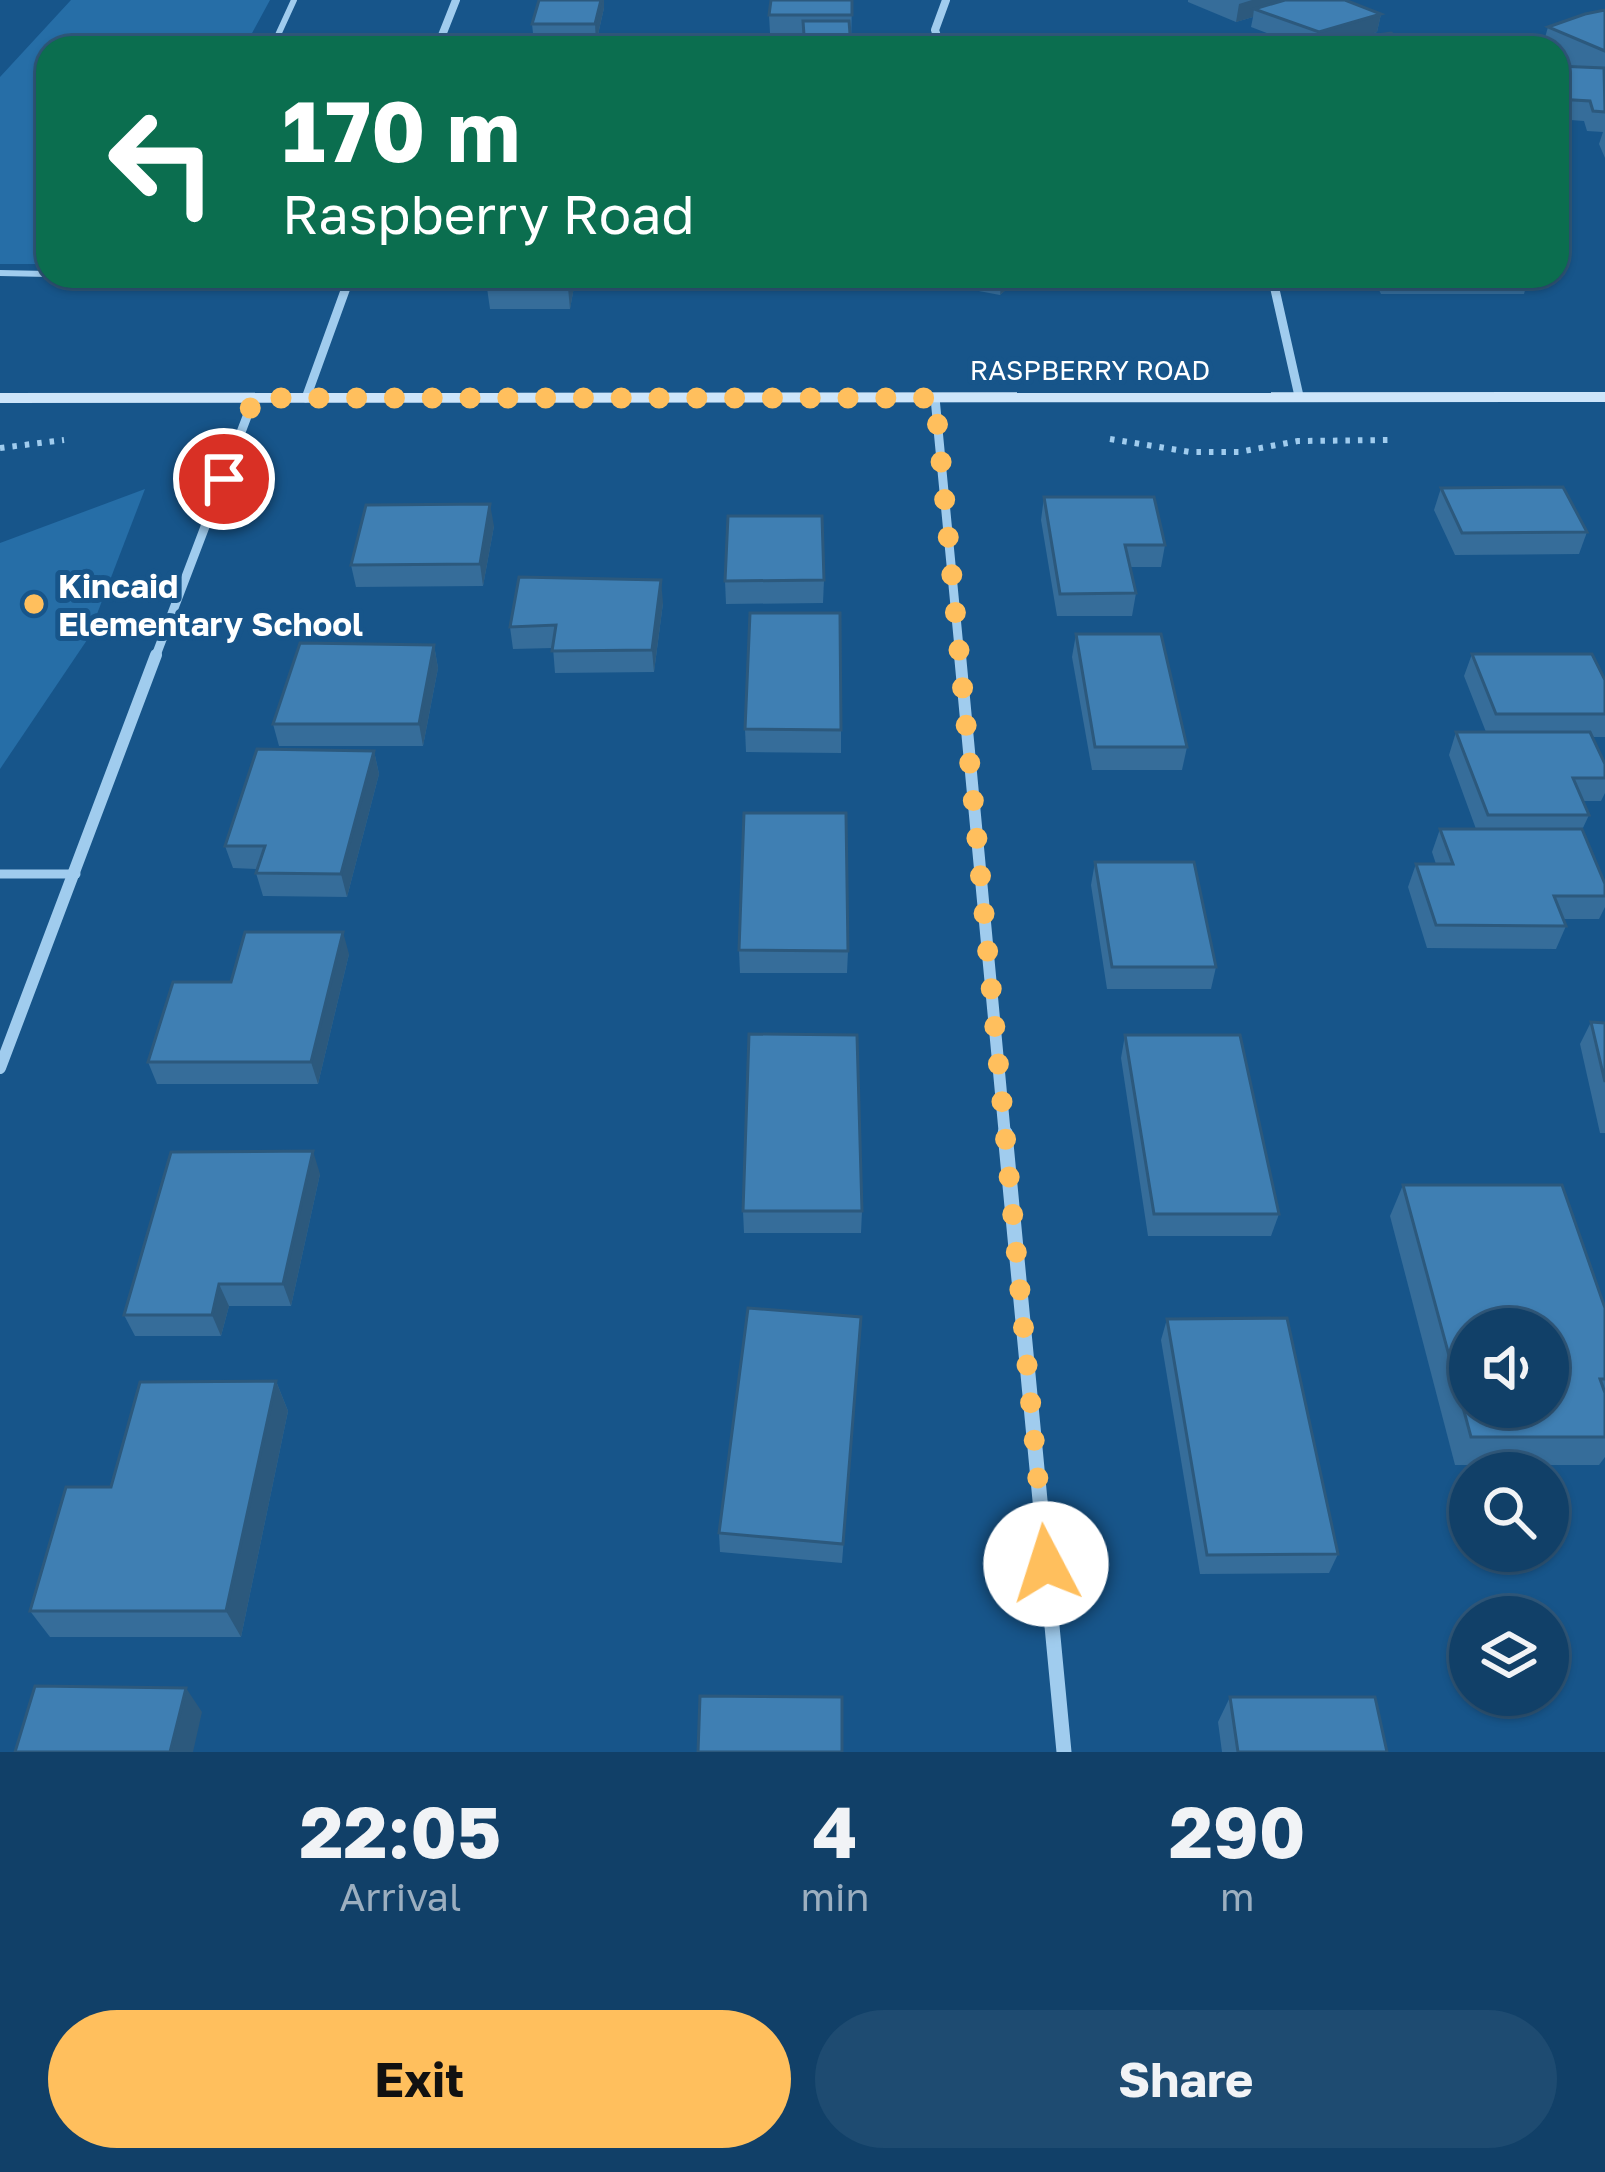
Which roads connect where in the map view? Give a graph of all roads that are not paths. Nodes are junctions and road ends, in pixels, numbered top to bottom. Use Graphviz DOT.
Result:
graph roads {
  1 [pos="294,0"];
  2 [pos="455,0"];
  3 [pos="946,0"];
  4 [pos="278,36"];
  5 [pos="442,36"];
  6 [pos="937,36"];
  7 [pos="0,273"];
  8 [pos="36,274"];
  9 [pos="346,288"];
  10 [pos="1275,288"];
  11 [pos="1299,396"];
  12 [pos="1605,397"];
  13 [pos="0,398"];
  14 [pos="254,398"];
  15 [pos="306,398"];
  16 [pos="935,398"];
  17 [pos="0,874"];
  18 [pos="76,874"];
  19 [pos="0,1069"];
  20 [pos="1064,1752"];
  1 -- 4 [label="lane"];
  2 -- 5 [label="street"];
  3 -- 6 [label="street"];
  7 -- 8 [label="lane"];
  9 -- 15 [label="street"];
  10 -- 11 [label="street"];
  11 -- 12 [label="main road, RASPBERRY ROAD"];
  11 -- 16 [label="main road, RASPBERRY ROAD"];
  13 -- 14 [label="main road, RASPBERRY ROAD"];
  14 -- 15 [label="main road, RASPBERRY ROAD"];
  14 -- 18 [label="street"];
  15 -- 16 [label="main road, RASPBERRY ROAD"];
  16 -- 20 [label="street"];
  17 -- 18 [label="lane"];
  18 -- 19 [label="street"];
}
